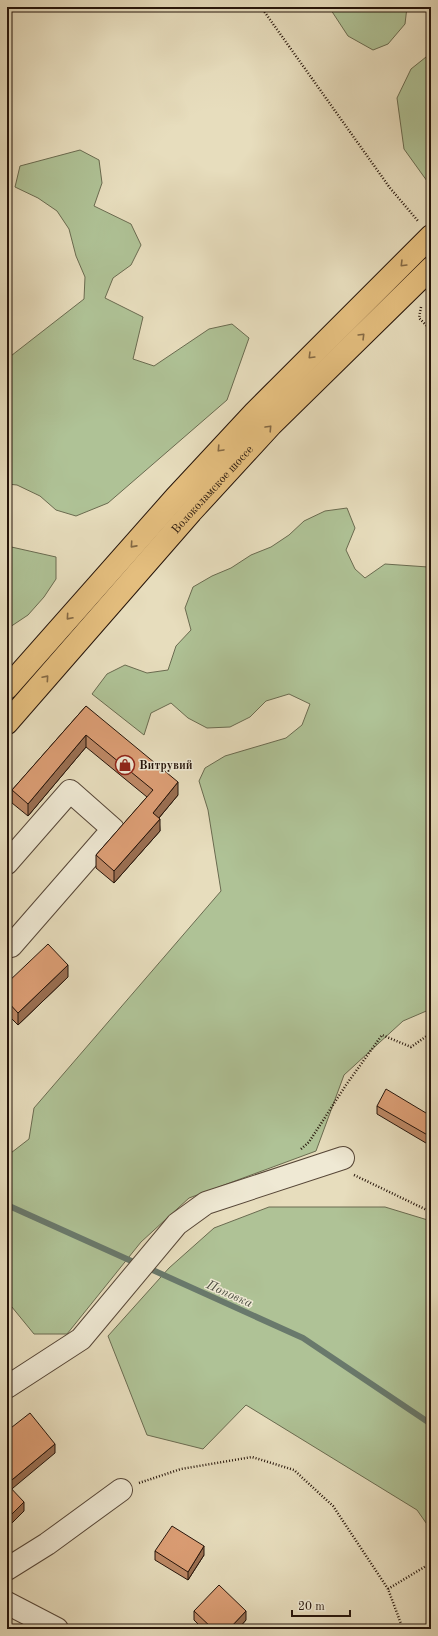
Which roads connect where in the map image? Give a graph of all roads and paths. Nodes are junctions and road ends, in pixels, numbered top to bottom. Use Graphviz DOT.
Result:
graph roads {
  1 [pos="261,7"];
  2 [pos="431,237"];
  3 [pos="431,268"];
  4 [pos="419,318"];
  5 [pos="431,330"];
  6 [pos="7,688"];
  7 [pos="12,709"];
  8 [pos="7,862"];
  9 [pos="7,943"];
  10 [pos="431,1033"];
  11 [pos="297,1152"];
  12 [pos="336,1161"];
  13 [pos="431,1212"];
  14 [pos="7,1387"];
  15 [pos="121,1490"];
  16 [pos="431,1562"];
  17 [pos="7,1569"];
  18 [pos="388,1589"];
  19 [pos="7,1603"];
  20 [pos="57,1629"];
  21 [pos="403,1629"];
  1 -- 2 [label="path"];
  2 -- 6 [label="main road, Волоколамское шоссе, one-way"];
  7 -- 3 [label="main road, Волоколамское шоссе, one-way"];
  4 -- 5 [label="path"];
  8 -- 9 [label="street"];
  10 -- 11 [label="path"];
  12 -- 13 [label="path"];
  12 -- 14 [label="street"];
  15 -- 17 [label="street"];
  15 -- 18 [label="path"];
  16 -- 18 [label="path"];
  18 -- 21 [label="path"];
  19 -- 20 [label="street"];
}
